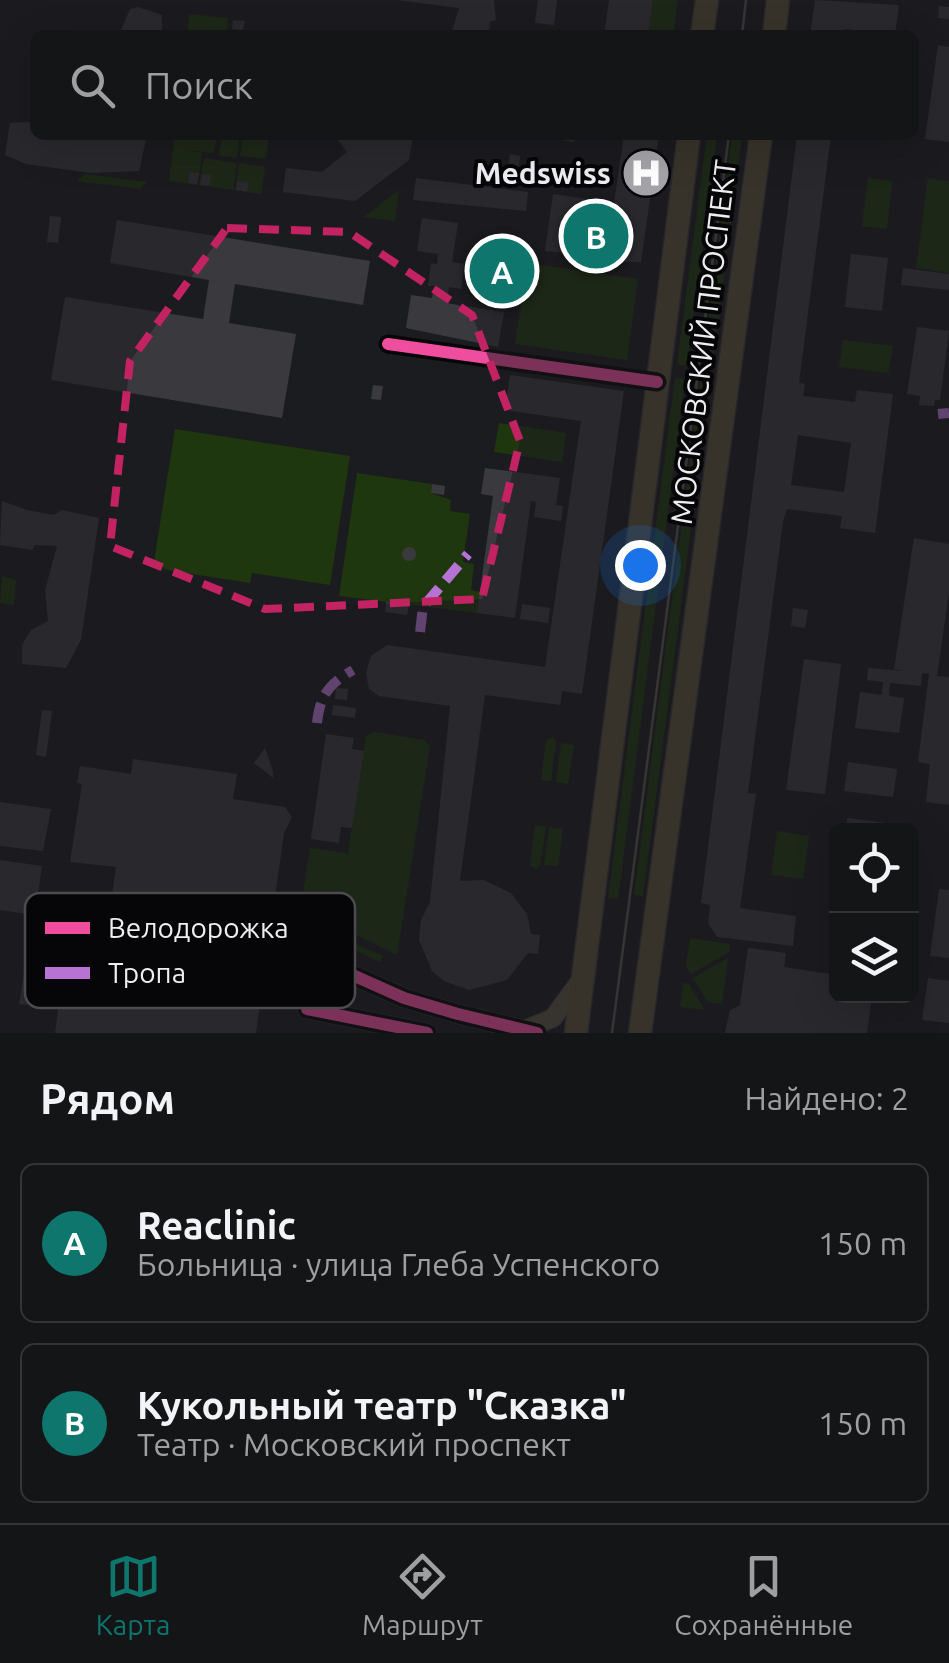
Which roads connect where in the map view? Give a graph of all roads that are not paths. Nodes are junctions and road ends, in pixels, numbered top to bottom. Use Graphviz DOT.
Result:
graph roads {
  1 [pos="707,0"];
  2 [pos="778,0"];
  3 [pos="703,30"];
  4 [pos="775,30"];
  5 [pos="689,140"];
  6 [pos="760,140"];
  7 [pos="388,344"];
  8 [pos="657,382"];
  9 [pos="355,976"];
  10 [pos="580,980"];
  11 [pos="307,1008"];
  12 [pos="530,1032"];
  13 [pos="427,1033"];
  14 [pos="576,1033"];
  15 [pos="640,1033"];
  1 -- 3 [label="main road"];
  2 -- 4 [label="main road"];
  5 -- 8 [label="main road, МОСКОВСКИЙ ПРОСПЕКТ"];
  6 -- 15 [label="main road, МОСКОВСКИЙ ПРОСПЕКТ"];
  7 -- 8 [label="street"];
  8 -- 10 [label="main road, МОСКОВСКИЙ ПРОСПЕКТ"];
  9 -- 12 [label="street"];
  10 -- 12 [label="street"];
  10 -- 14 [label="main road, МОСКОВСКИЙ ПРОСПЕКТ"];
  11 -- 13 [label="street"];
}
